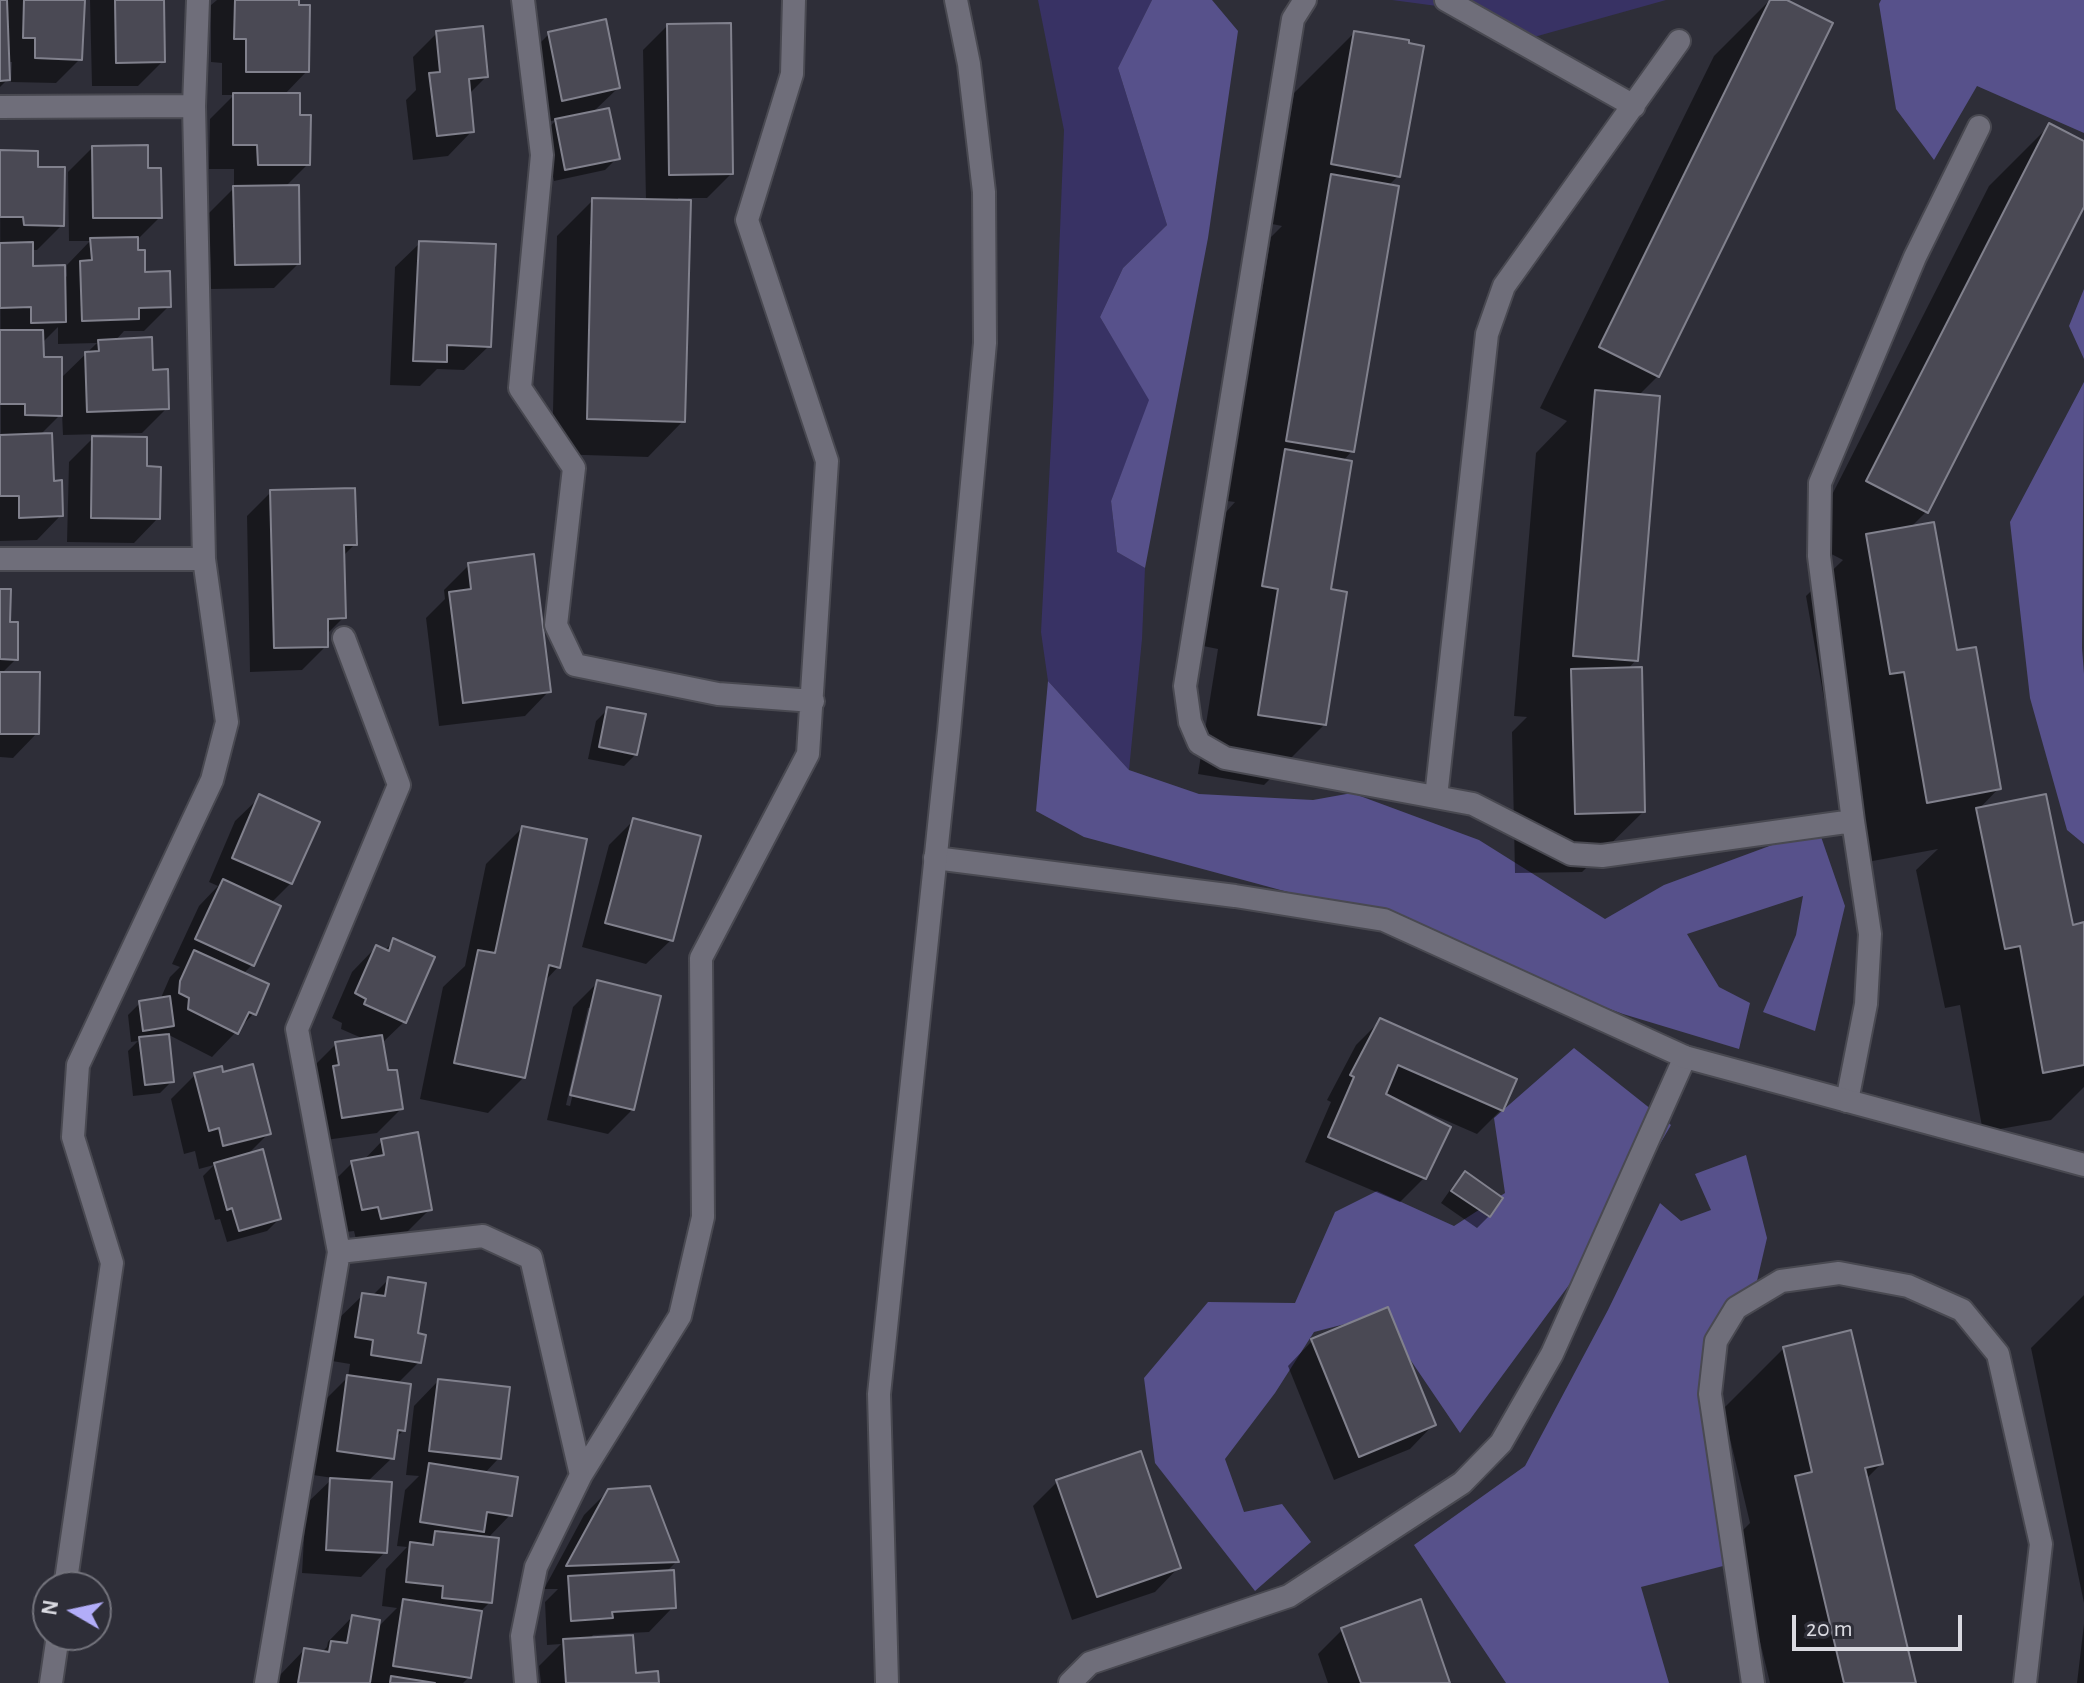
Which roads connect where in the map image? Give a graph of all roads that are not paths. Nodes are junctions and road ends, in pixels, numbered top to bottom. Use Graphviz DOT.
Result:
graph roads {
  1 [pos="198,0"];
  2 [pos="523,0"];
  3 [pos="794,0"];
  4 [pos="956,0"];
  5 [pos="1305,0"];
  6 [pos="1446,0"];
  7 [pos="1679,41"];
  8 [pos="194,106"];
  9 [pos="1634,106"];
  10 [pos="0,107"];
  11 [pos="1979,127"];
  12 [pos="0,559"];
  13 [pos="204,559"];
  14 [pos="344,638"];
  15 [pos="813,701"];
  16 [pos="1436,797"];
  17 [pos="1853,821"];
  18 [pos="935,858"];
  19 [pos="1685,1057"];
  20 [pos="1847,1101"];
  21 [pos="2084,1165"];
  22 [pos="339,1252"];
  23 [pos="581,1475"];
  24 [pos="67,1571"];
  25 [pos="56,1651"];
  26 [pos="51,1683"];
  27 [pos="266,1683"];
  28 [pos="526,1683"];
  29 [pos="887,1683"];
  30 [pos="1070,1683"];
  31 [pos="1753,1683"];
  32 [pos="2025,1683"];
  1 -- 8 [label="street"];
  2 -- 15 [label="street"];
  3 -- 15 [label="street"];
  4 -- 18 [label="street"];
  5 -- 16 [label="street"];
  6 -- 9 [label="street"];
  7 -- 9 [label="street"];
  8 -- 10 [label="street"];
  8 -- 13 [label="street"];
  9 -- 16 [label="street"];
  11 -- 17 [label="street"];
  12 -- 13 [label="street"];
  13 -- 24 [label="street"];
  14 -- 22 [label="street"];
  15 -- 23 [label="street"];
  16 -- 17 [label="street"];
  17 -- 20 [label="street"];
  18 -- 19 [label="street"];
  18 -- 29 [label="street"];
  19 -- 20 [label="street"];
  19 -- 30 [label="street"];
  20 -- 21 [label="street"];
  22 -- 23 [label="street"];
  22 -- 27 [label="street"];
  23 -- 28 [label="street"];
  25 -- 26 [label="street"];
  31 -- 32 [label="street"];
}
